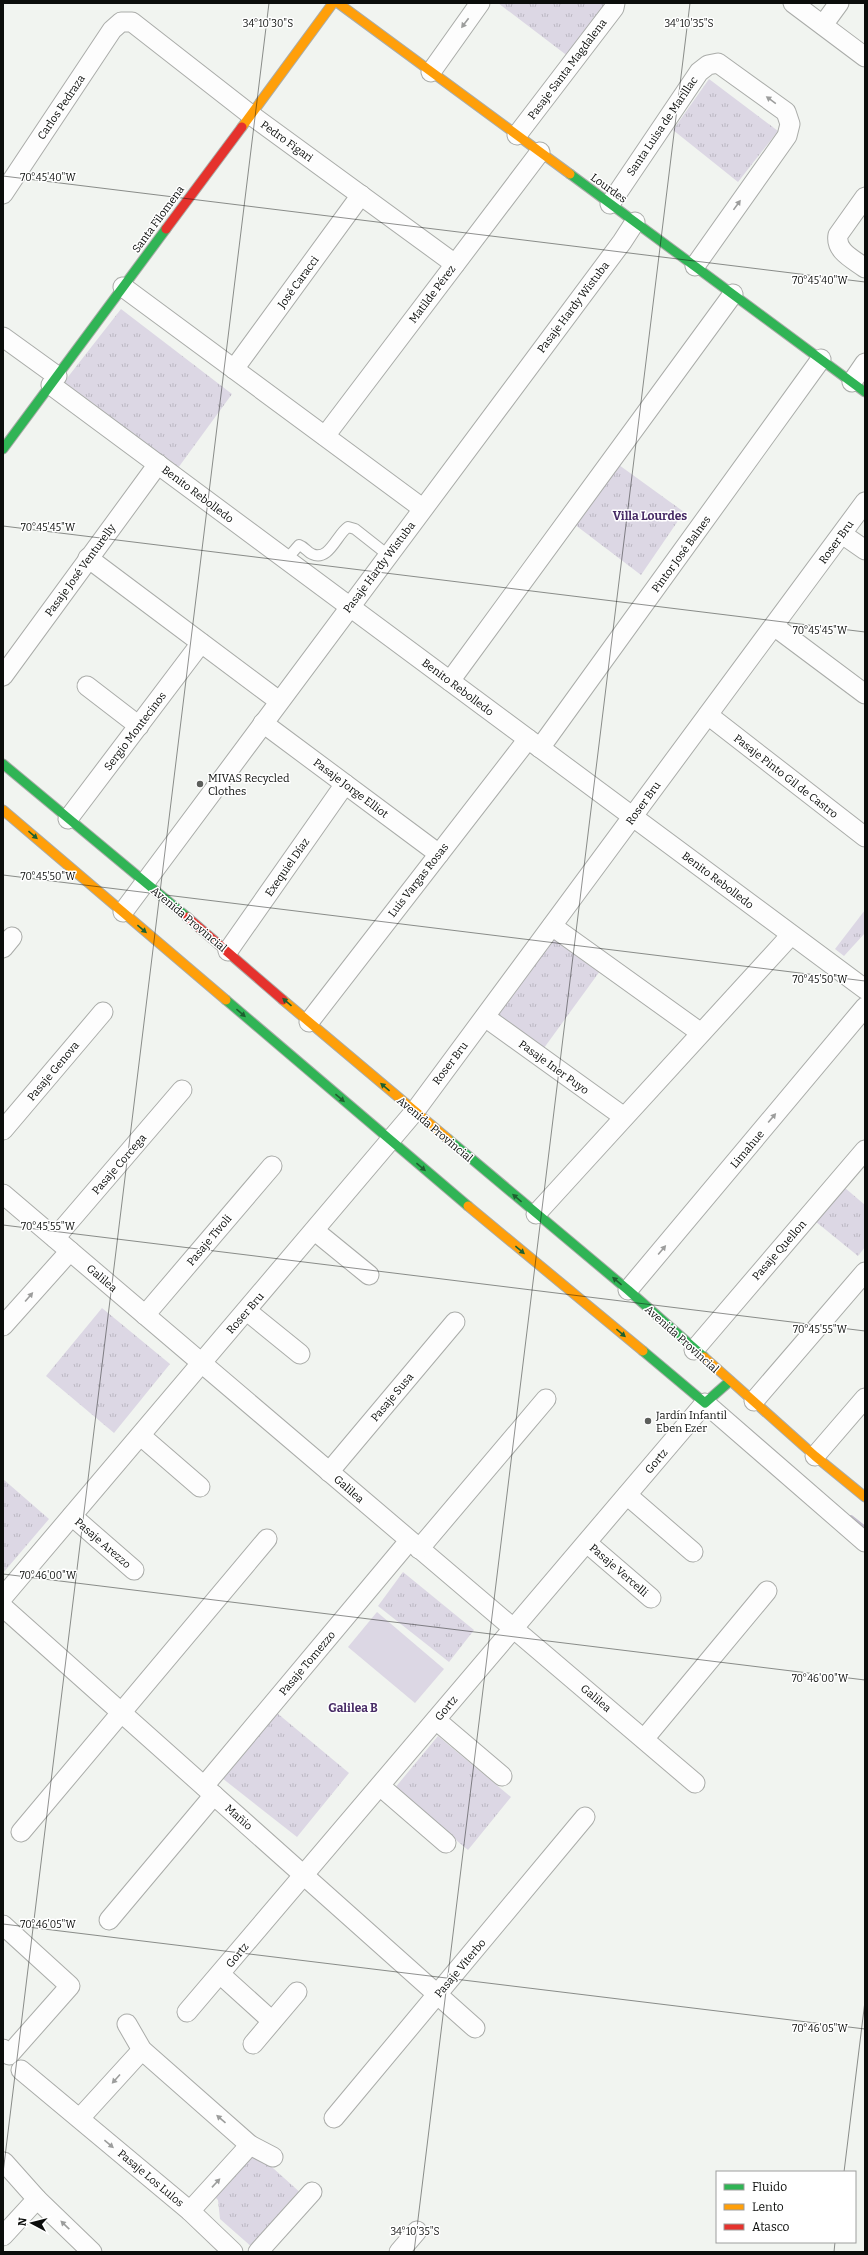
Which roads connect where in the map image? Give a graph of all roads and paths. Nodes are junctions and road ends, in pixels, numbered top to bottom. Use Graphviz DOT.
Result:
graph roads {
  1 [pos="333,3"];
  2 [pos="338,3"];
  3 [pos="480,3"];
  4 [pos="615,3"];
  5 [pos="792,3"];
  6 [pos="839,3"];
  7 [pos="120,22"];
  8 [pos="823,25"];
  9 [pos="865,56"];
  10 [pos="432,72"];
  11 [pos="251,115"];
  12 [pos="517,135"];
  13 [pos="540,152"];
  14 [pos="3,194"];
  15 [pos="361,195"];
  16 [pos="865,197"];
  17 [pos="610,204"];
  18 [pos="635,222"];
  19 [pos="455,264"];
  20 [pos="695,266"];
  21 [pos="865,268"];
  22 [pos="124,287"];
  23 [pos="733,294"];
  24 [pos="3,337"];
  25 [pos="821,360"];
  26 [pos="865,364"];
  27 [pos="234,369"];
  28 [pos="54,381"];
  29 [pos="858,387"];
  30 [pos="325,436"];
  31 [pos="3,449"];
  32 [pos="158,464"];
  33 [pos="865,502"];
  34 [pos="422,508"];
  35 [pos="842,534"];
  36 [pos="865,550"];
  37 [pos="388,555"];
  38 [pos="88,558"];
  39 [pos="286,560"];
  40 [pos="349,607"];
  41 [pos="774,626"];
  42 [pos="201,643"];
  43 [pos="3,676"];
  44 [pos="450,681"];
  45 [pos="87,686"];
  46 [pos="865,694"];
  47 [pos="279,701"];
  48 [pos="708,715"];
  49 [pos="263,723"];
  50 [pos="139,726"];
  51 [pos="534,744"];
  52 [pos="3,764"];
  53 [pos="345,784"];
  54 [pos="3,810"];
  55 [pos="633,817"];
  56 [pos="68,819"];
  57 [pos="865,837"];
  58 [pos="439,854"];
  59 [pos="145,882"];
  60 [pos="123,912"];
  61 [pos="552,926"];
  62 [pos="791,935"];
  63 [pos="228,951"];
  64 [pos="865,989"];
  65 [pos="865,1006"];
  66 [pos="103,1012"];
  67 [pos="485,1017"];
  68 [pos="309,1022"];
  69 [pos="701,1033"];
  70 [pos="182,1090"];
  71 [pos="415,1111"];
  72 [pos="624,1117"];
  73 [pos="3,1130"];
  74 [pos="391,1141"];
  75 [pos="865,1150"];
  76 [pos="272,1166"];
  77 [pos="3,1194"];
  78 [pos="536,1214"];
  79 [pos="316,1231"];
  80 [pos="55,1238"];
  81 [pos="70,1251"];
  82 [pos="865,1272"];
  83 [pos="369,1275"];
  84 [pos="628,1290"];
  85 [pos="247,1311"];
  86 [pos="145,1315"];
  87 [pos="455,1322"];
  88 [pos="3,1326"];
  89 [pos="694,1350"];
  90 [pos="300,1354"];
  91 [pos="202,1364"];
  92 [pos="730,1381"];
  93 [pos="865,1398"];
  94 [pos="546,1399"];
  95 [pos="754,1401"];
  96 [pos="705,1403"];
  97 [pos="141,1436"];
  98 [pos="815,1456"];
  99 [pos="329,1472"];
  100 [pos="200,1487"];
  101 [pos="627,1495"];
  102 [pos="865,1497"];
  103 [pos="72,1516"];
  104 [pos="267,1538"];
  105 [pos="587,1542"];
  106 [pos="865,1542"];
  107 [pos="414,1545"];
  108 [pos="693,1552"];
  109 [pos="134,1570"];
  110 [pos="767,1591"];
  111 [pos="3,1597"];
  112 [pos="651,1598"];
  113 [pos="3,1607"];
  114 [pos="514,1629"];
  115 [pos="121,1712"];
  116 [pos="436,1720"];
  117 [pos="644,1738"];
  118 [pos="502,1776"];
  119 [pos="695,1783"];
  120 [pos="380,1786"];
  121 [pos="209,1791"];
  122 [pos="585,1817"];
  123 [pos="21,1832"];
  124 [pos="446,1843"];
  125 [pos="304,1875"];
  126 [pos="109,1920"];
  127 [pos="3,1925"];
  128 [pos="220,1974"];
  129 [pos="297,1992"];
  130 [pos="438,1994"];
  131 [pos="187,2012"];
  132 [pos="272,2021"];
  133 [pos="127,2024"];
  134 [pos="475,2028"];
  135 [pos="254,2044"];
  136 [pos="142,2050"];
  137 [pos="6,2052"];
  138 [pos="21,2070"];
  139 [pos="80,2118"];
  140 [pos="334,2118"];
  141 [pos="250,2145"];
  142 [pos="274,2157"];
  143 [pos="4,2162"];
  144 [pos="312,2192"];
  145 [pos="37,2199"];
  146 [pos="190,2211"];
  147 [pos="417,2231"];
  148 [pos="3,2236"];
  149 [pos="92,2252"];
  150 [pos="233,2252"];
  151 [pos="258,2252"];
  152 [pos="399,2252"];
  1 -- 11 [label="street, Santa Filomena"];
  2 -- 10 [label="street, Lourdes"];
  3 -- 10 [label="street, one-way"];
  4 -- 12 [label="street, Pasaje Santa Magdalena"];
  5 -- 8 [label="street"];
  6 -- 8 [label="street"];
  7 -- 11 [label="street, Pedro Figari"];
  7 -- 14 [label="street, Carlos Pedraza"];
  8 -- 9 [label="street"];
  10 -- 12 [label="street, Lourdes"];
  11 -- 15 [label="street, Pedro Figari"];
  11 -- 22 [label="street, Santa Filomena"];
  12 -- 13 [label="street, Lourdes"];
  13 -- 17 [label="street, Lourdes"];
  13 -- 19 [label="street, Matilde Pérez"];
  15 -- 19 [label="street, Pedro Figari"];
  15 -- 27 [label="street, José Caracci"];
  16 -- 21 [label="street"];
  17 -- 18 [label="street, Lourdes"];
  20 -- 17 [label="street, Santa Luisa de Marillac, one-way"];
  18 -- 20 [label="street, Lourdes"];
  18 -- 34 [label="street, Pasaje Hardy Wistuba"];
  19 -- 30 [label="street, Matilde Pérez"];
  20 -- 23 [label="street, Lourdes"];
  22 -- 27 [label="street"];
  22 -- 28 [label="street, Santa Filomena"];
  23 -- 25 [label="street, Lourdes"];
  23 -- 44 [label="street"];
  24 -- 28 [label="street, Benito Rebolledo"];
  25 -- 29 [label="street, Lourdes"];
  25 -- 51 [label="street, Pintor José Balnes"];
  26 -- 29 [label="street"];
  27 -- 30 [label="street"];
  28 -- 31 [label="street, Santa Filomena"];
  28 -- 32 [label="street, Benito Rebolledo"];
  30 -- 34 [label="street"];
  32 -- 38 [label="street, Pasaje José Venturelly"];
  32 -- 39 [label="street, Benito Rebolledo"];
  33 -- 35 [label="street, Roser Bru"];
  34 -- 37 [label="street, Pasaje Hardy Wistuba"];
  35 -- 36 [label="street"];
  35 -- 41 [label="street, Roser Bru"];
  37 -- 39 [label="lane"];
  37 -- 40 [label="street, Pasaje Hardy Wistuba"];
  38 -- 42 [label="street"];
  38 -- 43 [label="street, Pasaje José Venturelly"];
  39 -- 40 [label="street, Benito Rebolledo"];
  40 -- 44 [label="street, Benito Rebolledo"];
  40 -- 47 [label="street, Pasaje Hardy Wistuba"];
  41 -- 46 [label="street"];
  41 -- 48 [label="street, Roser Bru"];
  42 -- 47 [label="street"];
  42 -- 50 [label="street, Sergio Montecinos"];
  44 -- 51 [label="street, Benito Rebolledo"];
  45 -- 50 [label="street"];
  47 -- 49 [label="street, Pasaje Hardy Wistuba"];
  48 -- 55 [label="street, Roser Bru"];
  48 -- 57 [label="street, Pasaje Pinto Gil de Castro"];
  49 -- 53 [label="street, Pasaje Jorge Elliot"];
  49 -- 59 [label="street, Pasaje Hardy Wistuba"];
  50 -- 56 [label="street, Sergio Montecinos"];
  51 -- 55 [label="street, Benito Rebolledo"];
  51 -- 58 [label="street, Luis Vargas Rosas"];
  52 -- 56 [label="street, Avenida Provincial"];
  53 -- 58 [label="street, Pasaje Jorge Elliot"];
  53 -- 63 [label="street, Exequiel Díaz"];
  54 -- 60 [label="street, one-way"];
  55 -- 61 [label="street, Roser Bru"];
  55 -- 62 [label="street, Benito Rebolledo"];
  56 -- 59 [label="street, Avenida Provincial"];
  58 -- 68 [label="street, Luis Vargas Rosas"];
  59 -- 60 [label="street, Pasaje Hardy Wistuba"];
  59 -- 63 [label="street, Avenida Provincial"];
  60 -- 74 [label="street, one-way"];
  61 -- 67 [label="street, Roser Bru"];
  61 -- 69 [label="street"];
  62 -- 64 [label="street, Benito Rebolledo"];
  62 -- 69 [label="street"];
  68 -- 63 [label="street, Avenida Provincial, one-way"];
  84 -- 65 [label="street, Limahue, one-way"];
  66 -- 73 [label="street, Pasaje Genova"];
  67 -- 71 [label="street, Roser Bru"];
  67 -- 72 [label="street, Pasaje Iner Puyo"];
  71 -- 68 [label="street, Avenida Provincial, one-way"];
  69 -- 72 [label="street"];
  70 -- 80 [label="street, Pasaje Corcega"];
  71 -- 74 [label="street, Roser Bru"];
  78 -- 71 [label="street, Avenida Provincial, one-way"];
  72 -- 78 [label="street"];
  74 -- 79 [label="street, Roser Bru"];
  74 -- 96 [label="street, one-way"];
  75 -- 89 [label="street, Pasaje Quellon"];
  76 -- 86 [label="street, Pasaje Tivoli"];
  77 -- 80 [label="street, Galilea"];
  84 -- 78 [label="street, Avenida Provincial, one-way"];
  79 -- 83 [label="street"];
  79 -- 85 [label="street, Roser Bru"];
  80 -- 81 [label="street, Galilea"];
  81 -- 86 [label="street, Galilea"];
  88 -- 81 [label="street, one-way"];
  82 -- 95 [label="street"];
  84 -- 89 [label="street, Avenida Provincial"];
  85 -- 90 [label="street"];
  85 -- 91 [label="street, Roser Bru"];
  86 -- 91 [label="street, Galilea"];
  87 -- 99 [label="street, Pasaje Susa"];
  89 -- 92 [label="street, Avenida Provincial"];
  91 -- 97 [label="street, Roser Bru"];
  91 -- 99 [label="street, Galilea"];
  92 -- 95 [label="street, Avenida Provincial"];
  92 -- 96 [label="street"];
  93 -- 98 [label="street"];
  94 -- 107 [label="street, Pasaje Tomezzo"];
  95 -- 98 [label="street, Avenida Provincial"];
  96 -- 101 [label="street, Gortz"];
  96 -- 106 [label="street"];
  97 -- 100 [label="street"];
  97 -- 103 [label="street, Roser Bru"];
  98 -- 102 [label="street, Avenida Provincial"];
  99 -- 107 [label="street, Galilea"];
  101 -- 105 [label="street, Gortz"];
  101 -- 108 [label="street"];
  103 -- 109 [label="street, Pasaje Arezzo"];
  103 -- 111 [label="street, Roser Bru"];
  104 -- 115 [label="street"];
  105 -- 112 [label="street, Pasaje Vercelli"];
  105 -- 114 [label="street, Gortz"];
  107 -- 114 [label="street, Galilea"];
  107 -- 121 [label="street, Pasaje Tomezzo"];
  110 -- 117 [label="street"];
  113 -- 115 [label="street, Mañio"];
  114 -- 116 [label="street, Gortz"];
  114 -- 117 [label="street, Galilea"];
  115 -- 121 [label="street, Mañio"];
  115 -- 123 [label="street"];
  116 -- 118 [label="street"];
  116 -- 120 [label="street, Gortz"];
  117 -- 119 [label="street, Galilea"];
  120 -- 124 [label="street"];
  120 -- 125 [label="street, Gortz"];
  121 -- 125 [label="street, Mañio"];
  121 -- 126 [label="street, Pasaje Tomezzo"];
  122 -- 130 [label="street, Pasaje Viterbo"];
  125 -- 128 [label="street, Gortz"];
  125 -- 130 [label="street, Mañio"];
  127 -- 137 [label="street"];
  128 -- 131 [label="street, Gortz"];
  128 -- 132 [label="street"];
  129 -- 132 [label="street"];
  130 -- 134 [label="street, Mañio"];
  130 -- 140 [label="street, Pasaje Viterbo"];
  132 -- 135 [label="street"];
  133 -- 136 [label="street"];
  136 -- 139 [label="street, one-way"];
  141 -- 136 [label="street, one-way"];
  138 -- 139 [label="street, Pasaje Los Lulos"];
  139 -- 146 [label="street, Pasaje Los Lulos, one-way"];
  141 -- 142 [label="street"];
  146 -- 141 [label="street, Pasaje Los Lulos, one-way"];
  143 -- 145 [label="street"];
  144 -- 151 [label="street"];
  145 -- 148 [label="street"];
  149 -- 145 [label="street, one-way"];
  146 -- 150 [label="street"];
  147 -- 152 [label="street"];
}
